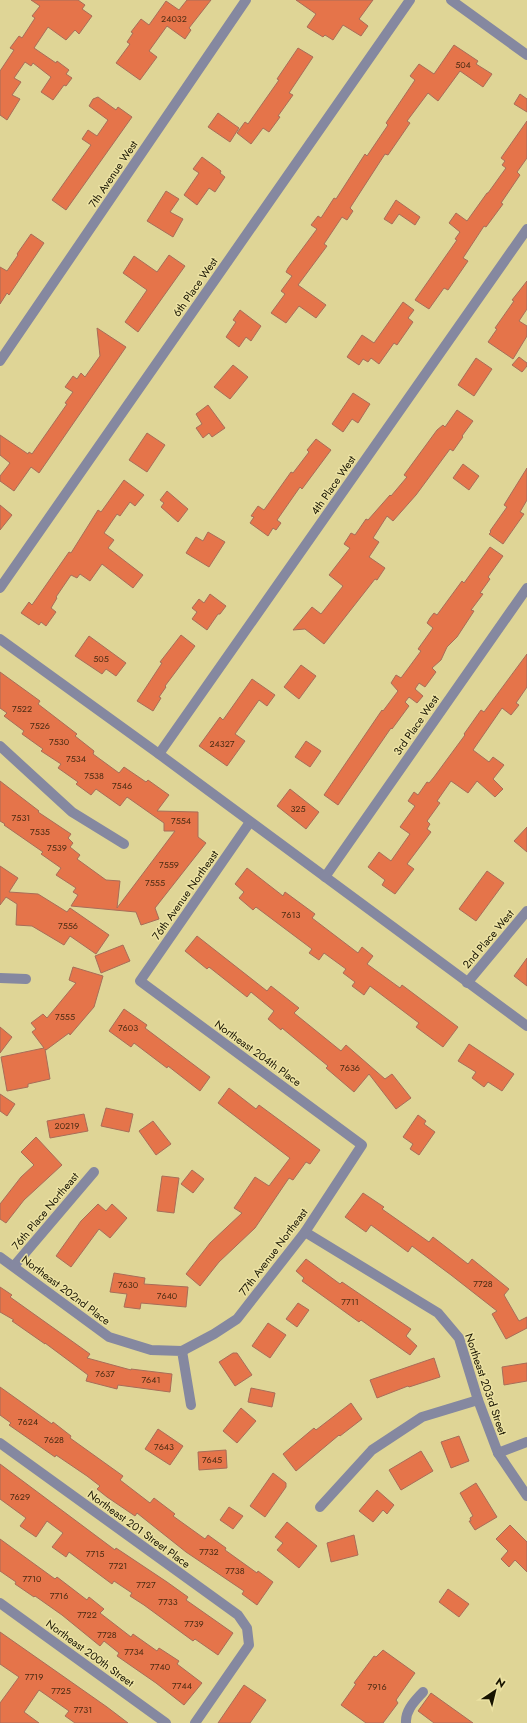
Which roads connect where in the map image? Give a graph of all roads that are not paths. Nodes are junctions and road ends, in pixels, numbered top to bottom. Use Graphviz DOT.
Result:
graph roads {
  1 [pos="246,0"];
  2 [pos="410,0"];
  3 [pos="451,0"];
  4 [pos="527,55"];
  5 [pos="527,229"];
  6 [pos="0,362"];
  7 [pos="0,588"];
  8 [pos="527,588"];
  9 [pos="0,639"];
  10 [pos="0,746"];
  11 [pos="159,754"];
  12 [pos="250,822"];
  13 [pos="124,844"];
  14 [pos="325,877"];
  15 [pos="527,911"];
  16 [pos="0,978"];
  17 [pos="26,979"];
  18 [pos="140,981"];
  19 [pos="466,982"];
  20 [pos="527,1026"];
  21 [pos="362,1145"];
  22 [pos="94,1172"];
  23 [pos="305,1232"];
  24 [pos="0,1257"];
  25 [pos="14,1266"];
  26 [pos="182,1351"];
  27 [pos="478,1400"];
  28 [pos="191,1405"];
  29 [pos="527,1442"];
  30 [pos="0,1443"];
  31 [pos="498,1453"];
  32 [pos="527,1496"];
  33 [pos="320,1507"];
  34 [pos="0,1603"];
  35 [pos="423,1692"];
  36 [pos="166,1723"];
  37 [pos="195,1723"];
  38 [pos="406,1723"];
  1 -- 6 [label="street, 7th Avenue West"];
  2 -- 7 [label="street, 6th Place West"];
  3 -- 4 [label="street"];
  5 -- 11 [label="street, 4th Place West"];
  8 -- 14 [label="street, 3rd Place West"];
  9 -- 11 [label="street"];
  10 -- 13 [label="street"];
  11 -- 12 [label="street"];
  12 -- 14 [label="street"];
  12 -- 18 [label="street, 76th Avenue Northeast"];
  14 -- 19 [label="street"];
  15 -- 19 [label="street, 2nd Place West"];
  16 -- 17 [label="street"];
  18 -- 21 [label="street, Northeast 204th Place"];
  19 -- 20 [label="street"];
  21 -- 23 [label="street, 77th Avenue Northeast"];
  22 -- 25 [label="street, 76th Place Northeast"];
  23 -- 26 [label="street, 77th Avenue Northeast"];
  23 -- 27 [label="street, Northeast 203rd Street"];
  24 -- 25 [label="street, Northeast 202nd Place"];
  25 -- 26 [label="street, Northeast 202nd Place"];
  26 -- 28 [label="street"];
  27 -- 31 [label="street, Northeast 203rd Street"];
  27 -- 33 [label="street"];
  29 -- 31 [label="street"];
  30 -- 37 [label="street, Northeast 201 Street Place"];
  31 -- 32 [label="street, Northeast 203rd Street"];
  34 -- 36 [label="street, Northeast 200th Street"];
  35 -- 38 [label="street"];
}
